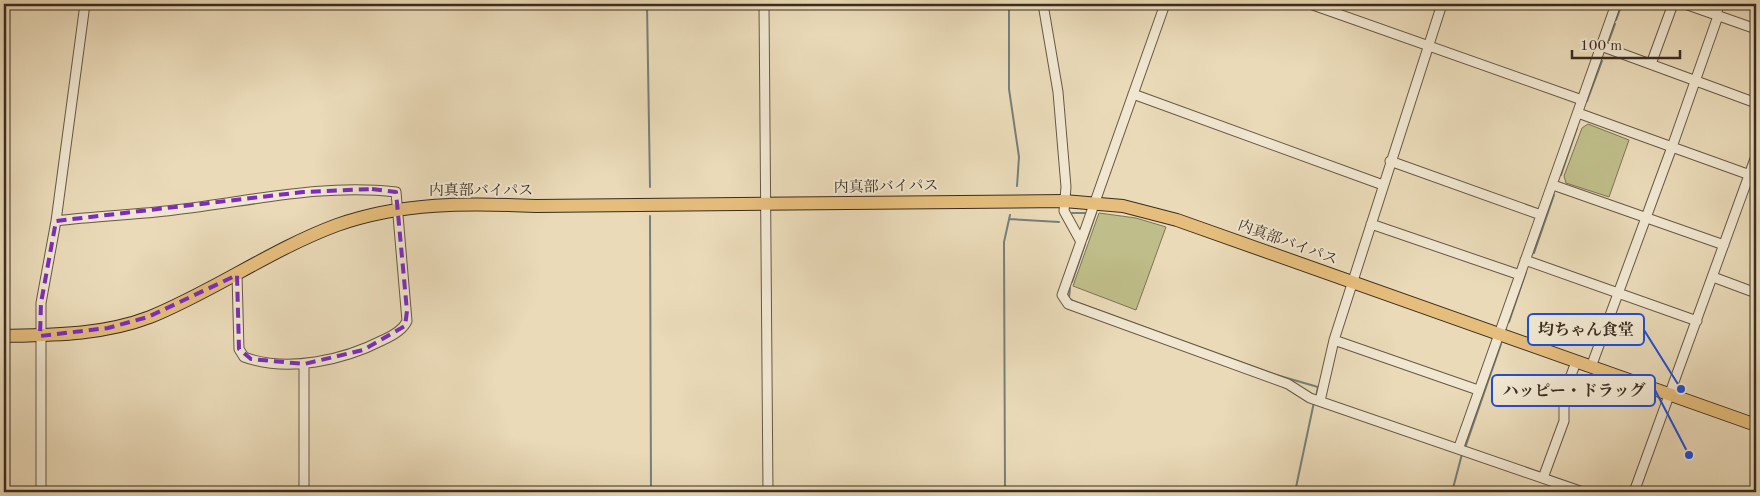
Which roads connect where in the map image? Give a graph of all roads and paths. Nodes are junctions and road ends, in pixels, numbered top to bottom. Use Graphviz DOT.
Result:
graph roads {
  1 [pos="85,4"];
  2 [pos="764,4"];
  3 [pos="1044,4"];
  4 [pos="1165,4"];
  5 [pos="1310,4"];
  6 [pos="1442,4"];
  7 [pos="1616,4"];
  8 [pos="1673,4"];
  9 [pos="1685,4"];
  10 [pos="1719,4"];
  11 [pos="1717,15"];
  12 [pos="1756,29"];
  13 [pos="1428,45"];
  14 [pos="1601,46"];
  15 [pos="1651,64"];
  16 [pos="1695,80"];
  17 [pos="1133,94"];
  18 [pos="1582,100"];
  19 [pos="1756,103"];
  20 [pos="1578,113"];
  21 [pos="1672,147"];
  22 [pos="1756,156"];
  23 [pos="1390,162"];
  24 [pos="1750,175"];
  25 [pos="1553,184"];
  26 [pos="1383,185"];
  27 [pos="1064,201"];
  28 [pos="1094,203"];
  29 [pos="766,204"];
  30 [pos="398,209"];
  31 [pos="1541,215"];
  32 [pos="1646,217"];
  33 [pos="56,221"];
  34 [pos="1371,224"];
  35 [pos="1080,240"];
  36 [pos="1724,245"];
  37 [pos="1525,260"];
  38 [pos="237,275"];
  39 [pos="1520,275"];
  40 [pos="1713,277"];
  41 [pos="1353,283"];
  42 [pos="1756,292"];
  43 [pos="1618,294"];
  44 [pos="1697,321"];
  45 [pos="1498,334"];
  46 [pos="4,336"];
  47 [pos="40,336"];
  48 [pos="1334,340"];
  49 [pos="1576,362"];
  50 [pos="304,364"];
  51 [pos="1591,367"];
  52 [pos="1478,390"];
  53 [pos="1670,395"];
  54 [pos="1320,401"];
  55 [pos="1756,425"];
  56 [pos="1459,448"];
  57 [pos="1543,478"];
  58 [pos="42,492"];
  59 [pos="304,492"];
  60 [pos="768,492"];
  61 [pos="1583,492"];
  62 [pos="1634,492"];
  1 -- 33 [label="street"];
  2 -- 29 [label="street"];
  3 -- 27 [label="street"];
  4 -- 17 [label="street"];
  5 -- 13 [label="street"];
  6 -- 13 [label="street"];
  7 -- 14 [label="street"];
  8 -- 15 [label="street"];
  9 -- 11 [label="street"];
  10 -- 11 [label="street"];
  11 -- 12 [label="street"];
  11 -- 16 [label="street"];
  13 -- 18 [label="street"];
  13 -- 23 [label="street"];
  14 -- 15 [label="street"];
  14 -- 18 [label="street"];
  15 -- 16 [label="street"];
  16 -- 19 [label="street"];
  16 -- 21 [label="street"];
  17 -- 26 [label="street"];
  17 -- 28 [label="street"];
  18 -- 20 [label="street"];
  20 -- 21 [label="street"];
  20 -- 25 [label="street"];
  21 -- 24 [label="street"];
  21 -- 32 [label="street"];
  22 -- 24 [label="street"];
  23 -- 26 [label="street"];
  23 -- 31 [label="street"];
  24 -- 36 [label="street"];
  25 -- 31 [label="street"];
  25 -- 32 [label="street"];
  26 -- 34 [label="street"];
  27 -- 28 [label="highway, 内真部バイパス"];
  27 -- 29 [label="highway, 内真部バイパス"];
  27 -- 35 [label="street"];
  28 -- 35 [label="street"];
  28 -- 41 [label="highway, 内真部バイパス"];
  29 -- 30 [label="highway, 内真部バイパス"];
  29 -- 60 [label="street"];
  30 -- 33 [label="street"];
  30 -- 38 [label="highway, 内真部バイパス"];
  30 -- 50 [label="street"];
  31 -- 37 [label="street"];
  32 -- 36 [label="street"];
  32 -- 43 [label="street"];
  33 -- 47 [label="street"];
  34 -- 39 [label="street"];
  34 -- 41 [label="street"];
  35 -- 54 [label="street"];
  36 -- 40 [label="street"];
  37 -- 39 [label="street"];
  37 -- 43 [label="street"];
  38 -- 47 [label="highway, 内真部バイパス"];
  38 -- 50 [label="street"];
  39 -- 45 [label="street"];
  40 -- 42 [label="street"];
  40 -- 44 [label="street"];
  41 -- 45 [label="highway, 内真部バイパス"];
  41 -- 48 [label="street"];
  43 -- 44 [label="street"];
  43 -- 51 [label="street"];
  44 -- 53 [label="street"];
  45 -- 49 [label="highway, 内真部バイパス"];
  45 -- 52 [label="street"];
  46 -- 47 [label="highway, 内真部バイパス"];
  47 -- 58 [label="street"];
  48 -- 52 [label="street"];
  48 -- 54 [label="street"];
  49 -- 51 [label="highway, 内真部バイパス"];
  49 -- 57 [label="street"];
  50 -- 59 [label="street"];
  51 -- 53 [label="highway, 内真部バイパス"];
  52 -- 56 [label="street"];
  53 -- 55 [label="highway, 内真部バイパス"];
  53 -- 62 [label="street"];
  54 -- 56 [label="street"];
  56 -- 57 [label="street"];
  57 -- 61 [label="street"];
}
